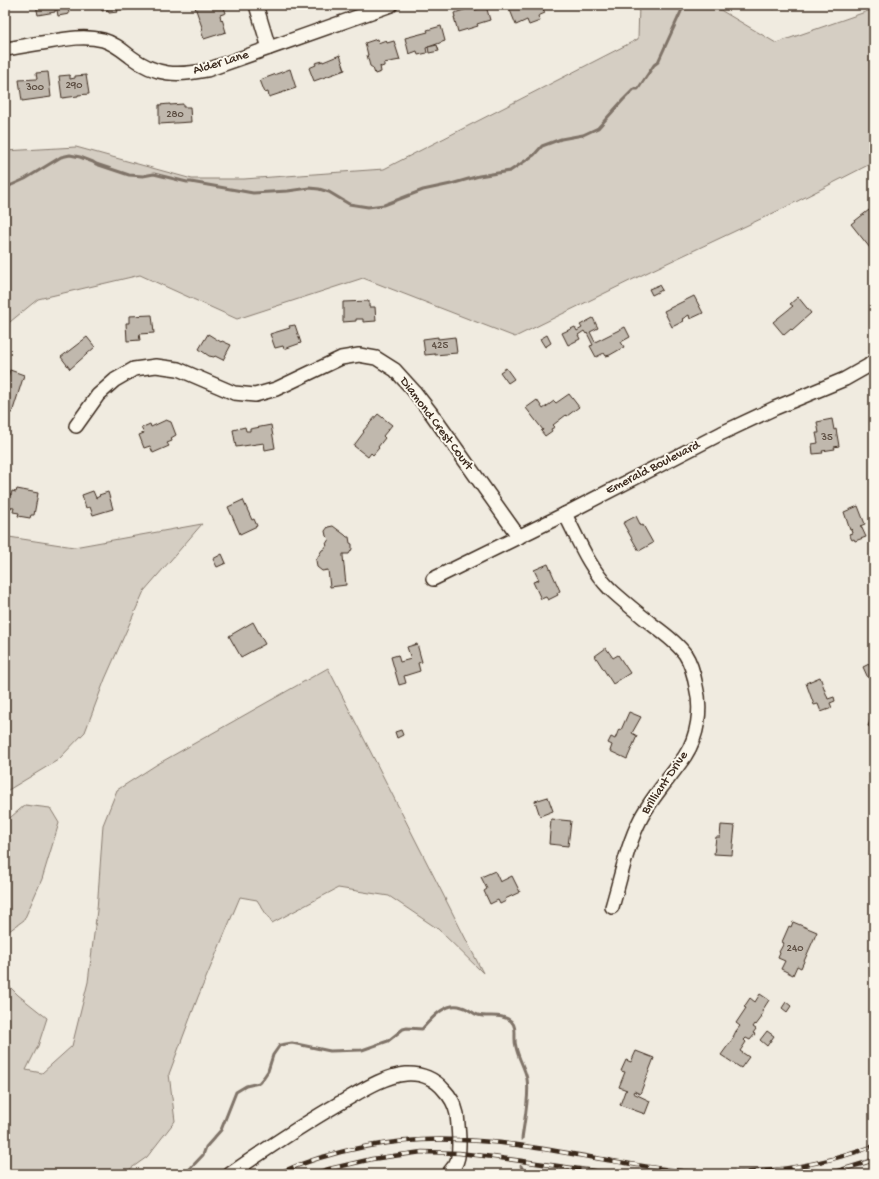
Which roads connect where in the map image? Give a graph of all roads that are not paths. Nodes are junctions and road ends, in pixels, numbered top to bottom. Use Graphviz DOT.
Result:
graph roads {
  1 [pos="256,5"];
  2 [pos="391,5"];
  3 [pos="269,48"];
  4 [pos="5,49"];
  5 [pos="872,367"];
  6 [pos="76,426"];
  7 [pos="565,514"];
  8 [pos="519,537"];
  9 [pos="433,579"];
  10 [pos="612,907"];
  11 [pos="230,1174"];
  12 [pos="448,1174"];
  1 -- 3 [label="street"];
  2 -- 3 [label="street, Alder Lane"];
  3 -- 4 [label="street, Alder Lane"];
  5 -- 7 [label="street, Emerald Boulevard"];
  6 -- 8 [label="street, Diamond Crest Court"];
  7 -- 8 [label="street, Emerald Boulevard"];
  7 -- 10 [label="street, Brilliant Drive"];
  8 -- 9 [label="street, Emerald Boulevard"];
  11 -- 12 [label="street"];
}
